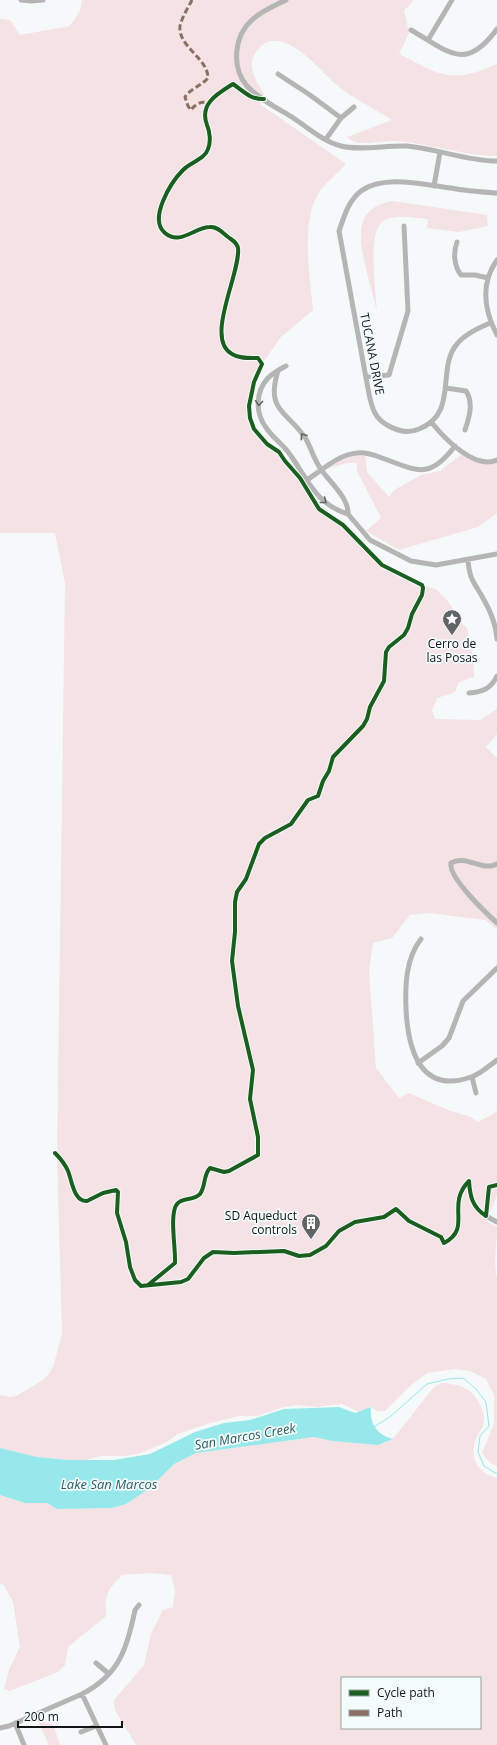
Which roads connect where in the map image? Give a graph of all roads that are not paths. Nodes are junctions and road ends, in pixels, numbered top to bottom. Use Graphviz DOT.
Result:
graph roads {
  1 [pos="21,0"];
  2 [pos="43,0"];
  3 [pos="286,0"];
  4 [pos="452,0"];
  5 [pos="497,29"];
  6 [pos="411,30"];
  7 [pos="428,40"];
  8 [pos="278,74"];
  9 [pos="354,107"];
  10 [pos="341,118"];
  11 [pos="326,139"];
  12 [pos="440,152"];
  13 [pos="497,160"];
  14 [pos="434,186"];
  15 [pos="497,193"];
  16 [pos="404,226"];
  17 [pos="457,242"];
  18 [pos="497,260"];
  19 [pos="488,278"];
  20 [pos="490,323"];
  21 [pos="497,335"];
  22 [pos="286,366"];
  23 [pos="278,371"];
  24 [pos="366,378"];
  25 [pos="446,388"];
  26 [pos="432,423"];
  27 [pos="465,430"];
  28 [pos="456,446"];
  29 [pos="497,460"];
  30 [pos="321,470"];
  31 [pos="307,480"];
  32 [pos="348,514"];
  33 [pos="497,554"];
  34 [pos="468,559"];
  35 [pos="497,639"];
  36 [pos="497,676"];
  37 [pos="469,693"];
  38 [pos="497,864"];
  39 [pos="497,923"];
  40 [pos="421,939"];
  41 [pos="497,968"];
  42 [pos="497,1060"];
  43 [pos="418,1063"];
  44 [pos="472,1077"];
  45 [pos="476,1093"];
  46 [pos="486,1216"];
  47 [pos="497,1222"];
  48 [pos="139,1605"];
  49 [pos="96,1663"];
  50 [pos="109,1674"];
  51 [pos="82,1694"];
  52 [pos="15,1724"];
  53 [pos="96,1726"];
  54 [pos="0,1728"];
  55 [pos="81,1732"];
  56 [pos="24,1745"];
  57 [pos="106,1745"];
  1 -- 2 [label="street"];
  3 -- 11 [label="street"];
  4 -- 7 [label="street"];
  5 -- 7 [label="street"];
  6 -- 7 [label="street"];
  8 -- 10 [label="street"];
  9 -- 10 [label="street"];
  10 -- 11 [label="street"];
  11 -- 12 [label="street"];
  12 -- 13 [label="street"];
  12 -- 14 [label="street"];
  14 -- 15 [label="street, TUCANA DRIVE"];
  14 -- 24 [label="street, TUCANA DRIVE"];
  16 -- 24 [label="street"];
  17 -- 19 [label="street"];
  18 -- 19 [label="street"];
  19 -- 20 [label="street"];
  20 -- 21 [label="street"];
  20 -- 25 [label="street"];
  22 -- 23 [label="street"];
  30 -- 23 [label="street, one-way"];
  23 -- 31 [label="street, one-way"];
  24 -- 26 [label="street, TUCANA DRIVE"];
  25 -- 26 [label="street"];
  25 -- 27 [label="street"];
  26 -- 28 [label="street"];
  28 -- 29 [label="street"];
  28 -- 30 [label="street"];
  30 -- 31 [label="street"];
  30 -- 32 [label="street"];
  31 -- 32 [label="street, one-way"];
  32 -- 34 [label="street"];
  33 -- 34 [label="street"];
  34 -- 35 [label="street"];
  36 -- 37 [label="street"];
  38 -- 39 [label="street"];
  40 -- 43 [label="street"];
  41 -- 43 [label="street"];
  42 -- 44 [label="street"];
  43 -- 44 [label="street"];
  44 -- 45 [label="street"];
  46 -- 47 [label="street"];
  48 -- 50 [label="street"];
  49 -- 50 [label="street"];
  50 -- 51 [label="street"];
  51 -- 52 [label="street"];
  51 -- 53 [label="street"];
  52 -- 54 [label="street"];
  52 -- 56 [label="street"];
  53 -- 55 [label="street"];
  53 -- 57 [label="street"];
}
